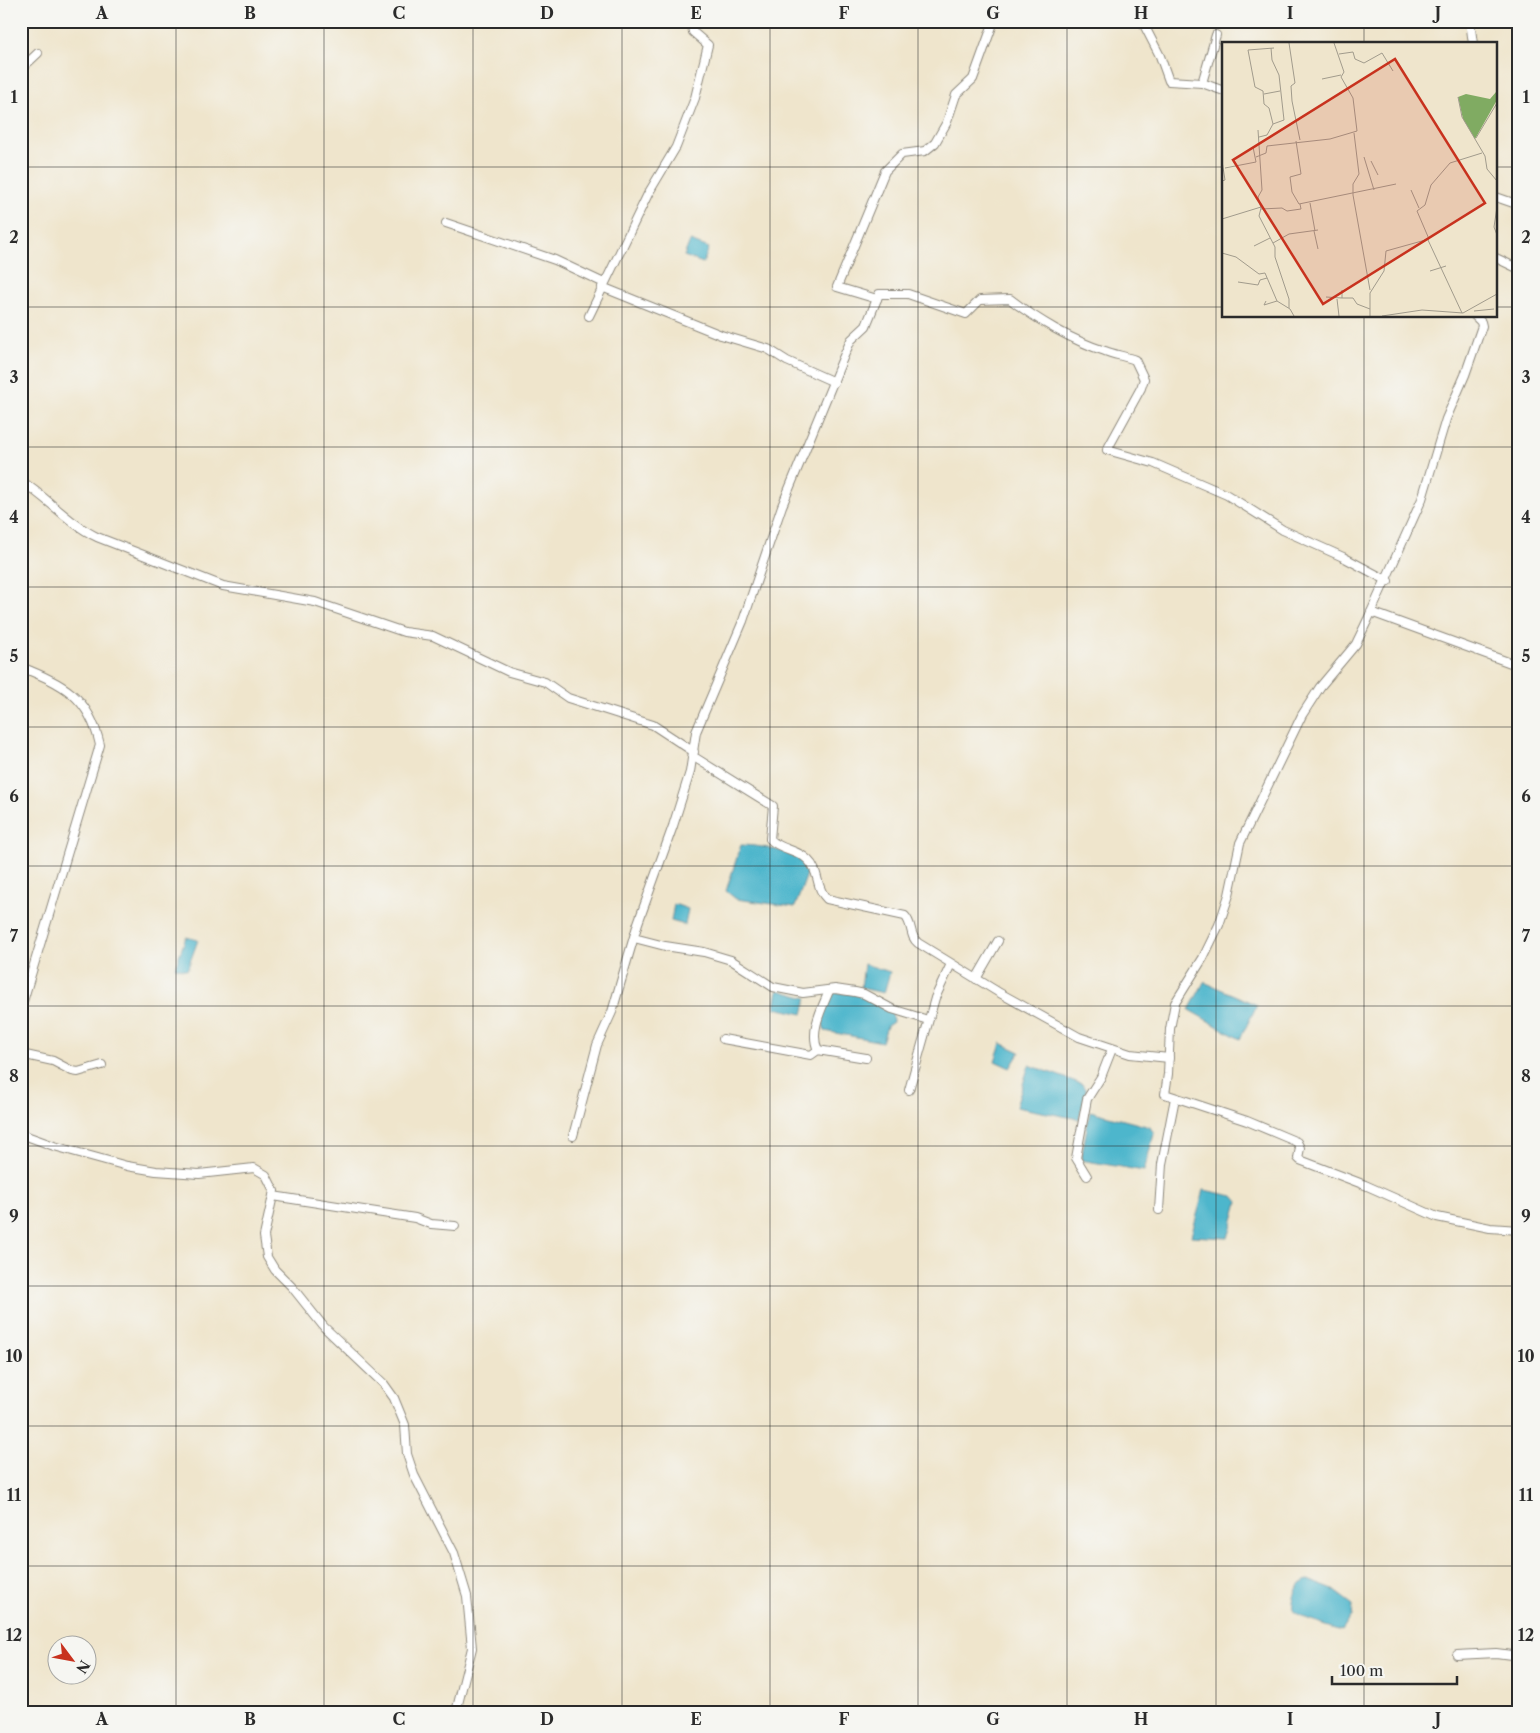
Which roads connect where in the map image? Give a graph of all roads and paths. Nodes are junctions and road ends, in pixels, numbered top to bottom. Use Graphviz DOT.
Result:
graph roads {
  1 [pos="691,21"];
  2 [pos="994,21"];
  3 [pos="1142,21"];
  4 [pos="1470,21"];
  5 [pos="1216,34"];
  6 [pos="1473,42"];
  7 [pos="38,53"];
  8 [pos="21,69"];
  9 [pos="1202,84"];
  10 [pos="1222,90"];
  11 [pos="1498,198"];
  12 [pos="1519,205"];
  13 [pos="446,223"];
  14 [pos="1498,259"];
  15 [pos="1519,269"];
  16 [pos="603,285"];
  17 [pos="876,299"];
  18 [pos="589,316"];
  19 [pos="1477,318"];
  20 [pos="834,382"];
  21 [pos="21,481"];
  22 [pos="1386,580"];
  23 [pos="1371,612"];
  24 [pos="1519,666"];
  25 [pos="21,667"];
  26 [pos="694,755"];
  27 [pos="634,938"];
  28 [pos="998,940"];
  29 [pos="951,964"];
  30 [pos="976,979"];
  31 [pos="829,991"];
  32 [pos="21,1008"];
  33 [pos="928,1020"];
  34 [pos="723,1039"];
  35 [pos="1112,1049"];
  36 [pos="818,1050"];
  37 [pos="21,1054"];
  38 [pos="866,1058"];
  39 [pos="1169,1058"];
  40 [pos="102,1065"];
  41 [pos="909,1090"];
  42 [pos="1175,1098"];
  43 [pos="21,1134"];
  44 [pos="573,1136"];
  45 [pos="1087,1176"];
  46 [pos="273,1196"];
  47 [pos="1159,1210"];
  48 [pos="455,1226"];
  49 [pos="1519,1230"];
  50 [pos="1457,1655"];
  51 [pos="1519,1656"];
  52 [pos="456,1712"];
  1 -- 16 [label="street"];
  2 -- 17 [label="street"];
  3 -- 9 [label="street"];
  4 -- 6 [label="street"];
  5 -- 9 [label="street"];
  7 -- 8 [label="street"];
  9 -- 10 [label="street"];
  11 -- 12 [label="street"];
  13 -- 16 [label="street"];
  14 -- 15 [label="street"];
  16 -- 18 [label="street"];
  16 -- 20 [label="street"];
  17 -- 20 [label="street"];
  17 -- 22 [label="street"];
  19 -- 22 [label="street"];
  20 -- 26 [label="street"];
  21 -- 26 [label="street"];
  22 -- 23 [label="street"];
  23 -- 24 [label="street"];
  23 -- 39 [label="street"];
  25 -- 32 [label="street"];
  26 -- 27 [label="street"];
  26 -- 29 [label="street"];
  27 -- 31 [label="street"];
  27 -- 44 [label="street"];
  28 -- 30 [label="street"];
  29 -- 30 [label="street"];
  29 -- 33 [label="street"];
  30 -- 35 [label="street"];
  31 -- 33 [label="street"];
  31 -- 36 [label="street"];
  33 -- 41 [label="street"];
  34 -- 36 [label="street"];
  35 -- 39 [label="street"];
  35 -- 45 [label="street"];
  36 -- 38 [label="street"];
  37 -- 40 [label="street"];
  39 -- 42 [label="street"];
  42 -- 47 [label="street"];
  42 -- 49 [label="street"];
  43 -- 46 [label="street"];
  46 -- 48 [label="street"];
  46 -- 52 [label="street"];
  50 -- 51 [label="street"];
}
